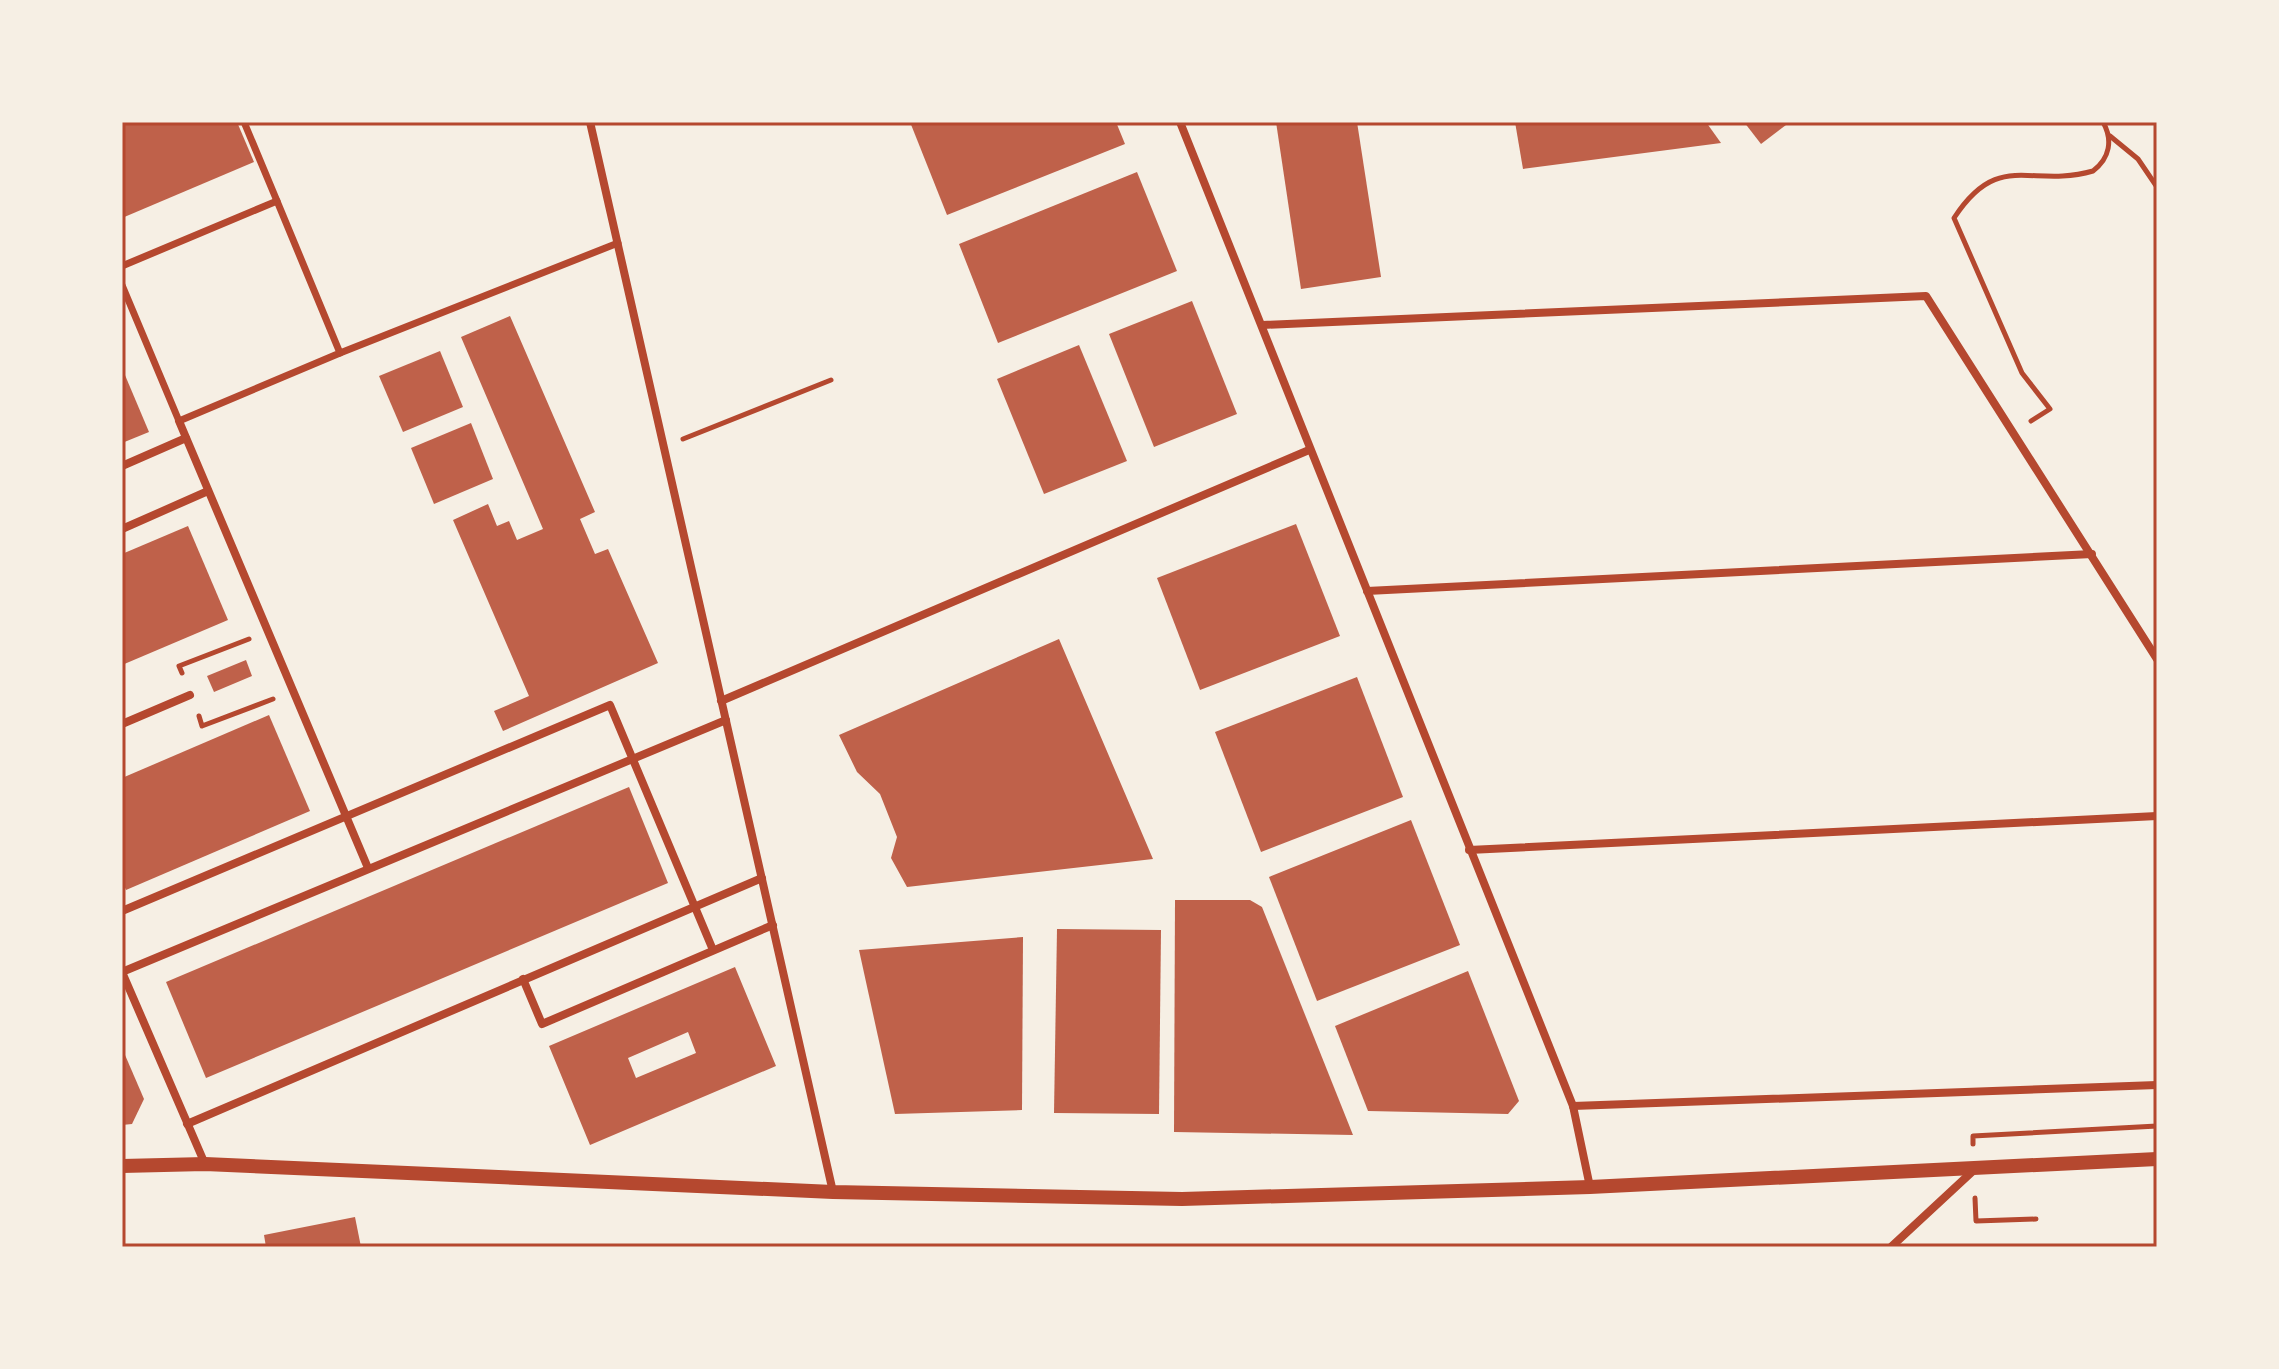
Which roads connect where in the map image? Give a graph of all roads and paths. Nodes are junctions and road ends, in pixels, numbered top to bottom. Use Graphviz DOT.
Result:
graph roads {
  1 [pos="244,122"];
  2 [pos="590,122"];
  3 [pos="1180,122"];
  4 [pos="2103,122"];
  5 [pos="2110,136"];
  6 [pos="2157,187"];
  7 [pos="277,201"];
  8 [pos="618,243"];
  9 [pos="122,266"];
  10 [pos="122,285"];
  11 [pos="1263,325"];
  12 [pos="340,353"];
  13 [pos="831,380"];
  14 [pos="179,421"];
  15 [pos="2014,432"];
  16 [pos="186,438"];
  17 [pos="664,447"];
  18 [pos="1309,450"];
  19 [pos="122,466"];
  20 [pos="208,491"];
  21 [pos="122,529"];
  22 [pos="2092,554"];
  23 [pos="1367,591"];
  24 [pos="268,632"];
  25 [pos="2157,659"];
  26 [pos="293,691"];
  27 [pos="190,695"];
  28 [pos="721,701"];
  29 [pos="726,720"];
  30 [pos="122,724"];
  31 [pos="632,757"];
  32 [pos="2157,816"];
  33 [pos="347,817"];
  34 [pos="1469,850"];
  35 [pos="368,868"];
  36 [pos="762,878"];
  37 [pos="693,906"];
  38 [pos="122,911"];
  39 [pos="773,925"];
  40 [pos="713,950"];
  41 [pos="122,972"];
  42 [pos="523,979"];
  43 [pos="2157,1085"];
  44 [pos="1573,1106"];
  45 [pos="187,1124"];
  46 [pos="2157,1159"];
  47 [pos="205,1164"];
  48 [pos="122,1166"];
  49 [pos="1974,1170"];
  50 [pos="1590,1187"];
  51 [pos="833,1192"];
  52 [pos="1891,1247"];
  1 -- 7 [label="street"];
  2 -- 8 [label="street"];
  3 -- 11 [label="street"];
  4 -- 5 [label="path"];
  5 -- 6 [label="path"];
  5 -- 15 [label="path"];
  7 -- 9 [label="street"];
  7 -- 12 [label="street"];
  8 -- 12 [label="street"];
  8 -- 17 [label="street"];
  10 -- 14 [label="street"];
  11 -- 15 [label="street"];
  11 -- 18 [label="street"];
  12 -- 14 [label="street"];
  13 -- 17 [label="path"];
  14 -- 16 [label="street"];
  15 -- 22 [label="street"];
  16 -- 19 [label="street"];
  16 -- 20 [label="street"];
  17 -- 28 [label="street"];
  18 -- 23 [label="street"];
  18 -- 28 [label="street"];
  20 -- 21 [label="street"];
  20 -- 24 [label="street"];
  22 -- 23 [label="street"];
  22 -- 25 [label="street"];
  23 -- 34 [label="street"];
  24 -- 26 [label="street"];
  24 -- 27 [label="path"];
  26 -- 27 [label="path"];
  26 -- 33 [label="street"];
  27 -- 30 [label="street"];
  28 -- 29 [label="street"];
  29 -- 31 [label="street"];
  29 -- 36 [label="street"];
  31 -- 33 [label="street"];
  31 -- 35 [label="street"];
  31 -- 37 [label="street"];
  32 -- 34 [label="street"];
  33 -- 35 [label="street"];
  33 -- 38 [label="street"];
  34 -- 44 [label="street"];
  35 -- 41 [label="street"];
  36 -- 37 [label="street"];
  36 -- 39 [label="street"];
  37 -- 40 [label="street"];
  37 -- 42 [label="street"];
  39 -- 40 [label="street"];
  39 -- 51 [label="street"];
  40 -- 42 [label="street"];
  41 -- 45 [label="street"];
  42 -- 45 [label="street"];
  43 -- 44 [label="street"];
  44 -- 50 [label="street"];
  45 -- 47 [label="street"];
  46 -- 49 [label="street"];
  47 -- 48 [label="street"];
  47 -- 51 [label="street"];
  49 -- 50 [label="street"];
  49 -- 52 [label="street"];
  50 -- 51 [label="street"];
}
